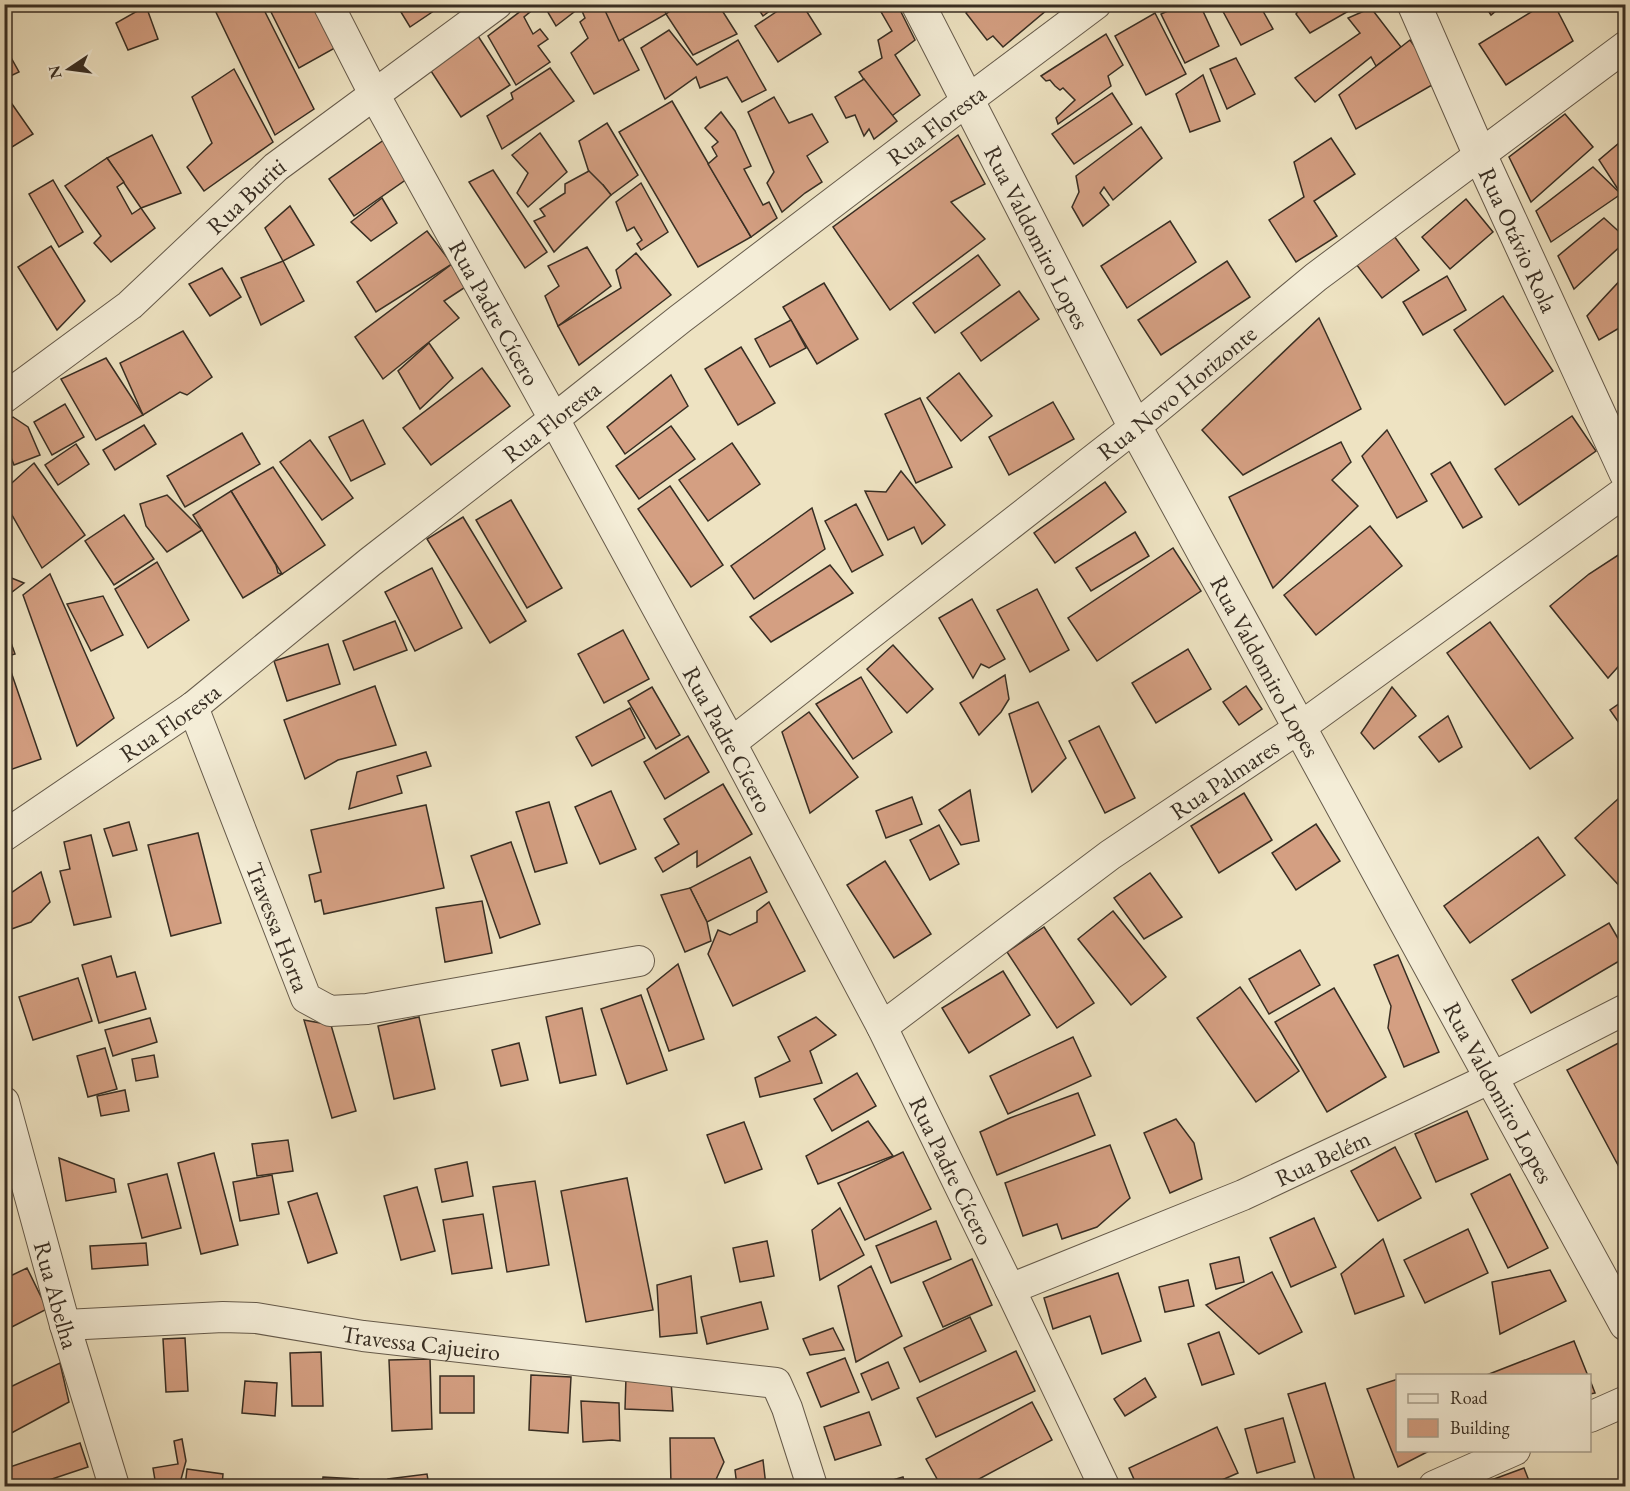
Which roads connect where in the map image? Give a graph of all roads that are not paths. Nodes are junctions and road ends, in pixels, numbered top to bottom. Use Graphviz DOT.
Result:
graph roads {
  1 [pos="328,4"];
  2 [pos="497,4"];
  3 [pos="918,4"];
  4 [pos="1096,4"];
  5 [pos="1414,4"];
  6 [pos="1626,46"];
  7 [pos="374,94"];
  8 [pos="968,100"];
  9 [pos="1480,155"];
  10 [pos="4,398"];
  11 [pos="554,419"];
  12 [pos="1135,427"];
  13 [pos="1626,473"];
  14 [pos="1626,491"];
  15 [pos="192,707"];
  16 [pos="1299,728"];
  17 [pos="730,742"];
  18 [pos="4,836"];
  19 [pos="639,961"];
  20 [pos="1626,1009"];
  21 [pos="882,1027"];
  22 [pos="1491,1078"];
  23 [pos="4,1102"];
  24 [pos="1010,1288"];
  25 [pos="1626,1324"];
  26 [pos="65,1325"];
  27 [pos="1626,1401"];
  28 [pos="1591,1417"];
  29 [pos="1510,1452"];
  30 [pos="114,1486"];
  31 [pos="812,1486"];
  32 [pos="1104,1486"];
  33 [pos="1434,1486"];
  1 -- 7 [label="street, Rua Padre Cícero"];
  2 -- 7 [label="street, Rua Buriti"];
  3 -- 8 [label="street, Rua Valdomiro Lopes"];
  4 -- 8 [label="street, Rua Floresta"];
  5 -- 9 [label="street, Rua Otávio Rola"];
  6 -- 9 [label="street, Rua Novo Horizonte"];
  7 -- 10 [label="street, Rua Buriti"];
  7 -- 11 [label="street, Rua Padre Cícero"];
  8 -- 11 [label="street, Rua Floresta"];
  8 -- 12 [label="street, Rua Valdomiro Lopes"];
  9 -- 12 [label="street, Rua Novo Horizonte"];
  9 -- 13 [label="street, Rua Otávio Rola"];
  11 -- 15 [label="street, Rua Floresta"];
  11 -- 17 [label="street, Rua Padre Cícero"];
  12 -- 16 [label="street, Rua Valdomiro Lopes"];
  12 -- 17 [label="street, Rua Novo Horizonte"];
  14 -- 16 [label="street, Rua Palmares"];
  15 -- 18 [label="street, Rua Floresta"];
  15 -- 19 [label="street, Travessa Horta"];
  16 -- 21 [label="street, Rua Palmares"];
  16 -- 22 [label="street, Rua Valdomiro Lopes"];
  17 -- 21 [label="street, Rua Padre Cícero"];
  20 -- 22 [label="street, Rua Belém"];
  21 -- 24 [label="street, Rua Padre Cícero"];
  22 -- 24 [label="street, Rua Belém"];
  22 -- 25 [label="street, Rua Valdomiro Lopes"];
  23 -- 26 [label="street, Rua Abelha"];
  24 -- 32 [label="street, Rua Padre Cícero"];
  26 -- 30 [label="street, Rua Abelha"];
  26 -- 31 [label="street, Travessa Cajueiro"];
  27 -- 28 [label="street"];
  29 -- 33 [label="street"];
}
